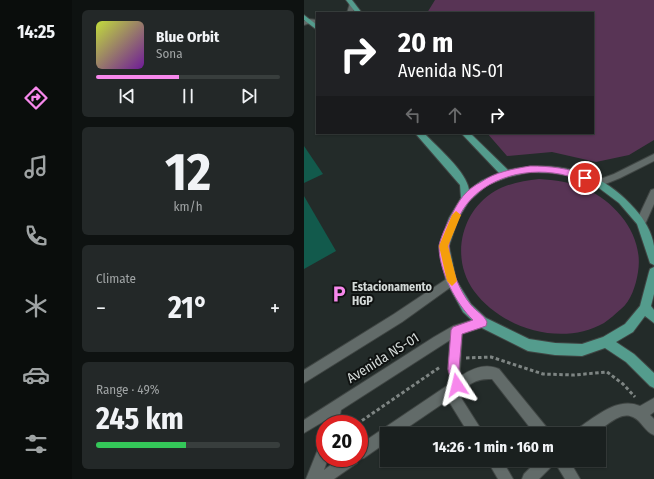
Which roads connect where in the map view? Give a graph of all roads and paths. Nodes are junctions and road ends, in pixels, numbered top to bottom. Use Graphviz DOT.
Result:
graph roads {
  1 [pos="351,2"];
  2 [pos="350,12"];
  3 [pos="358,12"];
  4 [pos="306,20"];
  5 [pos="316,22"];
  6 [pos="316,27"];
  7 [pos="420,134"];
  8 [pos="466,134"];
  9 [pos="654,157"];
  10 [pos="506,174"];
  11 [pos="598,183"];
  12 [pos="654,193"];
  13 [pos="466,198"];
  14 [pos="641,222"];
  15 [pos="654,260"];
  16 [pos="654,272"];
  17 [pos="451,281"];
  18 [pos="645,308"];
  19 [pos="654,318"];
  20 [pos="482,322"];
  21 [pos="457,330"];
  22 [pos="606,342"];
  23 [pos="304,377"];
  24 [pos="654,382"];
  25 [pos="453,388"];
  26 [pos="654,404"];
  27 [pos="336,405"];
  28 [pos="641,414"];
  29 [pos="334,415"];
  30 [pos="304,427"];
  31 [pos="473,427"];
  32 [pos="537,427"];
  33 [pos="593,427"];
  34 [pos="654,429"];
  35 [pos="368,447"];
  36 [pos="318,467"];
  37 [pos="339,467"];
  38 [pos="498,467"];
  39 [pos="541,467"];
  40 [pos="565,467"];
  41 [pos="313,479"];
  42 [pos="322,479"];
  43 [pos="506,479"];
  44 [pos="529,479"];
  45 [pos="573,479"];
  1 -- 2 [label="street"];
  1 -- 3 [label="main road"];
  4 -- 5 [label="street"];
  4 -- 6 [label="main road"];
  7 -- 13 [label="main road"];
  8 -- 10 [label="main road"];
  9 -- 11 [label="street"];
  10 -- 11 [label="main road"];
  10 -- 13 [label="main road"];
  11 -- 14 [label="main road"];
  12 -- 14 [label="street"];
  13 -- 17 [label="main road"];
  14 -- 15 [label="main road"];
  16 -- 18 [label="main road"];
  17 -- 20 [label="main road"];
  17 -- 23 [label="street, Avenida NS-01"];
  18 -- 19 [label="main road"];
  18 -- 22 [label="main road"];
  20 -- 21 [label="street, Avenida NS-01"];
  20 -- 22 [label="main road"];
  21 -- 25 [label="street"];
  21 -- 27 [label="street, Avenida NS-01"];
  22 -- 24 [label="main road"];
  25 -- 31 [label="street"];
  25 -- 32 [label="street"];
  25 -- 35 [label="street"];
  26 -- 28 [label="street"];
  27 -- 29 [label="street"];
  27 -- 30 [label="street, Avenida NS-01"];
  28 -- 33 [label="street"];
  28 -- 34 [label="street"];
  36 -- 41 [label="street"];
  37 -- 42 [label="street"];
  38 -- 43 [label="street"];
  39 -- 44 [label="street"];
  40 -- 45 [label="street"];
}
